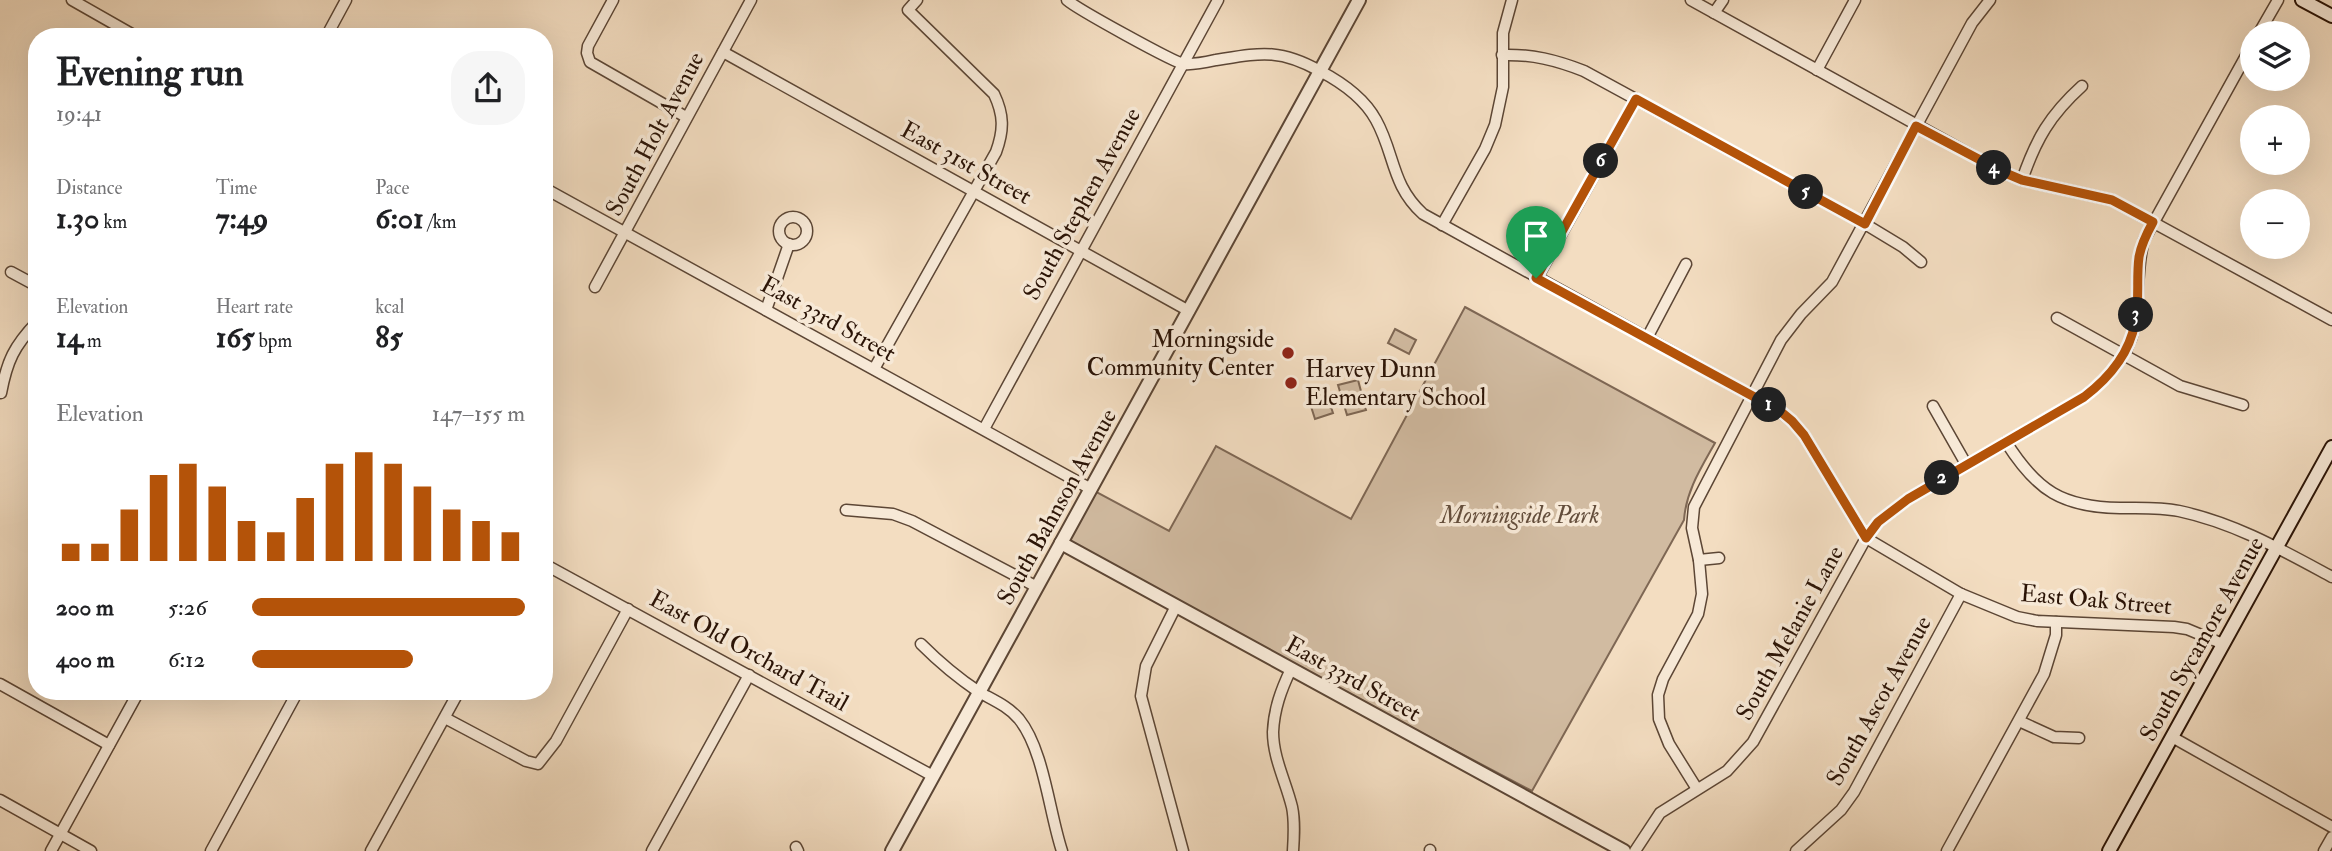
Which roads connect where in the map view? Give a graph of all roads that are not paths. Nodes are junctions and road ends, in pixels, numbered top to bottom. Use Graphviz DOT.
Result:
graph roads {
  1 [pos="72,0"];
  2 [pos="346,0"];
  3 [pos="613,0"];
  4 [pos="751,0"];
  5 [pos="917,0"];
  6 [pos="1218,0"];
  7 [pos="1359,0"];
  8 [pos="1512,0"];
  9 [pos="1691,0"];
  10 [pos="1723,0"];
  11 [pos="1855,0"];
  12 [pos="1990,0"];
  13 [pos="2278,0"];
  14 [pos="2302,0"];
  15 [pos="1072,2"];
  16 [pos="1714,13"];
  17 [pos="2332,16"];
  18 [pos="2266,21"];
  19 [pos="121,28"];
  20 [pos="331,28"];
  21 [pos="723,52"];
  22 [pos="1502,55"];
  23 [pos="1183,64"];
  24 [pos="2240,66"];
  25 [pos="1817,70"];
  26 [pos="1320,71"];
  27 [pos="2082,86"];
  28 [pos="1636,99"];
  29 [pos="685,117"];
  30 [pos="1916,126"];
  31 [pos="2022,180"];
  32 [pos="972,190"];
  33 [pos="553,193"];
  34 [pos="2153,222"];
  35 [pos="1865,224"];
  36 [pos="1442,225"];
  37 [pos="625,233"];
  38 [pos="789,244"];
  39 [pos="1080,250"];
  40 [pos="1921,262"];
  41 [pos="1686,264"];
  42 [pos="10,272"];
  43 [pos="1536,278"];
  44 [pos="28,281"];
  45 [pos="595,287"];
  46 [pos="766,310"];
  47 [pos="1189,311"];
  48 [pos="2057,318"];
  49 [pos="2332,320"];
  50 [pos="28,331"];
  51 [pos="1647,338"];
  52 [pos="2123,356"];
  53 [pos="874,369"];
  54 [pos="1,393"];
  55 [pos="1752,396"];
  56 [pos="2243,405"];
  57 [pos="1933,406"];
  58 [pos="984,429"];
  59 [pos="2006,442"];
  60 [pos="2332,447"];
  61 [pos="1966,464"];
  62 [pos="1091,489"];
  63 [pos="846,510"];
  64 [pos="1866,538"];
  65 [pos="1061,543"];
  66 [pos="2277,547"];
  67 [pos="1720,558"];
  68 [pos="1699,560"];
  69 [pos="553,569"];
  70 [pos="2332,577"];
  71 [pos="1037,587"];
  72 [pos="1961,594"];
  73 [pos="1176,606"];
  74 [pos="628,609"];
  75 [pos="2056,622"];
  76 [pos="921,644"];
  77 [pos="2223,644"];
  78 [pos="1291,669"];
  79 [pos="749,676"];
  80 [pos="0,684"];
  81 [pos="979,692"];
  82 [pos="28,700"];
  83 [pos="29,700"];
  84 [pos="134,700"];
  85 [pos="293,700"];
  86 [pos="454,700"];
  87 [pos="445,718"];
  88 [pos="2019,720"];
  89 [pos="2172,737"];
  90 [pos="2079,738"];
  91 [pos="109,745"];
  92 [pos="933,776"];
  93 [pos="1697,789"];
  94 [pos="0,800"];
  95 [pos="2332,827"];
  96 [pos="61,834"];
  97 [pos="2332,837"];
  98 [pos="51,851"];
  99 [pos="92,851"];
  100 [pos="211,851"];
  101 [pos="371,851"];
  102 [pos="652,851"];
  103 [pos="892,851"];
  104 [pos="1062,851"];
  105 [pos="1183,851"];
  106 [pos="1293,851"];
  107 [pos="1624,851"];
  108 [pos="1635,851"];
  109 [pos="1796,851"];
  110 [pos="1947,851"];
  111 [pos="2109,851"];
  112 [pos="2325,851"];
  1 -- 19 [label="street"];
  2 -- 20 [label="street"];
  3 -- 29 [label="street"];
  4 -- 21 [label="street, South Holt Avenue"];
  5 -- 32 [label="street"];
  6 -- 23 [label="street, South Stephen Avenue"];
  7 -- 26 [label="street, South Bahnson Avenue"];
  8 -- 22 [label="street"];
  9 -- 16 [label="street"];
  10 -- 16 [label="street"];
  11 -- 25 [label="street"];
  12 -- 30 [label="street"];
  13 -- 18 [label="street"];
  14 -- 17 [label="street"];
  15 -- 23 [label="street"];
  16 -- 25 [label="street"];
  21 -- 29 [label="street, South Holt Avenue"];
  21 -- 32 [label="street, East 31st Street"];
  22 -- 28 [label="street"];
  22 -- 36 [label="street"];
  23 -- 26 [label="street, East Oak Street"];
  23 -- 39 [label="street, South Stephen Avenue"];
  24 -- 34 [label="street, South Melanie Lane"];
  25 -- 30 [label="street"];
  26 -- 36 [label="street, East Oak Street"];
  26 -- 47 [label="street, South Bahnson Avenue"];
  27 -- 31 [label="street"];
  28 -- 35 [label="street"];
  28 -- 43 [label="street"];
  29 -- 37 [label="street, South Holt Avenue"];
  30 -- 31 [label="street"];
  30 -- 35 [label="street"];
  31 -- 34 [label="street"];
  32 -- 39 [label="street, East 31st Street"];
  32 -- 53 [label="street"];
  33 -- 37 [label="street, East 33rd Street"];
  34 -- 49 [label="street"];
  34 -- 52 [label="street, South Melanie Lane"];
  35 -- 40 [label="street"];
  35 -- 55 [label="street"];
  36 -- 43 [label="street, East Oak Street"];
  37 -- 45 [label="street, South Holt Avenue"];
  37 -- 46 [label="street, East 33rd Street"];
  38 -- 46 [label="street"];
  39 -- 47 [label="street, East 31st Street"];
  39 -- 58 [label="street, South Stephen Avenue"];
  41 -- 51 [label="street"];
  42 -- 44 [label="street"];
  43 -- 51 [label="street, East Oak Street"];
  46 -- 53 [label="street, East 33rd Street"];
  47 -- 62 [label="street, South Bahnson Avenue"];
  48 -- 52 [label="street"];
  50 -- 54 [label="street"];
  51 -- 55 [label="street, East Oak Street"];
  52 -- 56 [label="street"];
  52 -- 59 [label="street, South Melanie Lane"];
  53 -- 58 [label="street, East 33rd Street"];
  55 -- 64 [label="street, East Oak Street"];
  55 -- 68 [label="street"];
  57 -- 61 [label="street"];
  58 -- 62 [label="street, East 33rd Street"];
  59 -- 61 [label="street, South Melanie Lane"];
  59 -- 66 [label="street"];
  60 -- 66 [label="street, South Sycamore Avenue"];
  61 -- 64 [label="street, South Melanie Lane"];
  62 -- 65 [label="street, South Bahnson Avenue"];
  63 -- 71 [label="street"];
  64 -- 72 [label="street, East Oak Street"];
  64 -- 93 [label="street, South Melanie Lane"];
  65 -- 71 [label="street, South Bahnson Avenue"];
  65 -- 73 [label="street, East 33rd Street"];
  66 -- 70 [label="street"];
  66 -- 77 [label="street, South Sycamore Avenue"];
  67 -- 68 [label="street"];
  68 -- 93 [label="street"];
  69 -- 74 [label="street, East Old Orchard Trail"];
  71 -- 81 [label="street, South Bahnson Avenue"];
  72 -- 75 [label="street, East Oak Street"];
  72 -- 109 [label="street, South Ascot Avenue"];
  73 -- 78 [label="street, East 33rd Street"];
  73 -- 105 [label="street"];
  74 -- 79 [label="street, East Old Orchard Trail"];
  74 -- 87 [label="street"];
  75 -- 77 [label="street, East Oak Street"];
  75 -- 88 [label="street"];
  76 -- 81 [label="street"];
  77 -- 89 [label="street, South Sycamore Avenue"];
  78 -- 106 [label="street"];
  78 -- 107 [label="street, East 33rd Street"];
  79 -- 92 [label="street, East Old Orchard Trail"];
  79 -- 102 [label="street"];
  80 -- 82 [label="street"];
  81 -- 92 [label="street, South Bahnson Avenue"];
  81 -- 104 [label="street"];
  83 -- 91 [label="street"];
  84 -- 91 [label="street"];
  85 -- 100 [label="street"];
  86 -- 87 [label="street"];
  87 -- 101 [label="street"];
  88 -- 90 [label="street"];
  88 -- 110 [label="street"];
  89 -- 95 [label="street"];
  89 -- 111 [label="street, South Sycamore Avenue"];
  91 -- 96 [label="street"];
  92 -- 103 [label="street, South Bahnson Avenue"];
  93 -- 108 [label="street, South Melanie Lane"];
  94 -- 96 [label="street"];
  96 -- 98 [label="street"];
  96 -- 99 [label="street"];
  97 -- 112 [label="street"];
}
